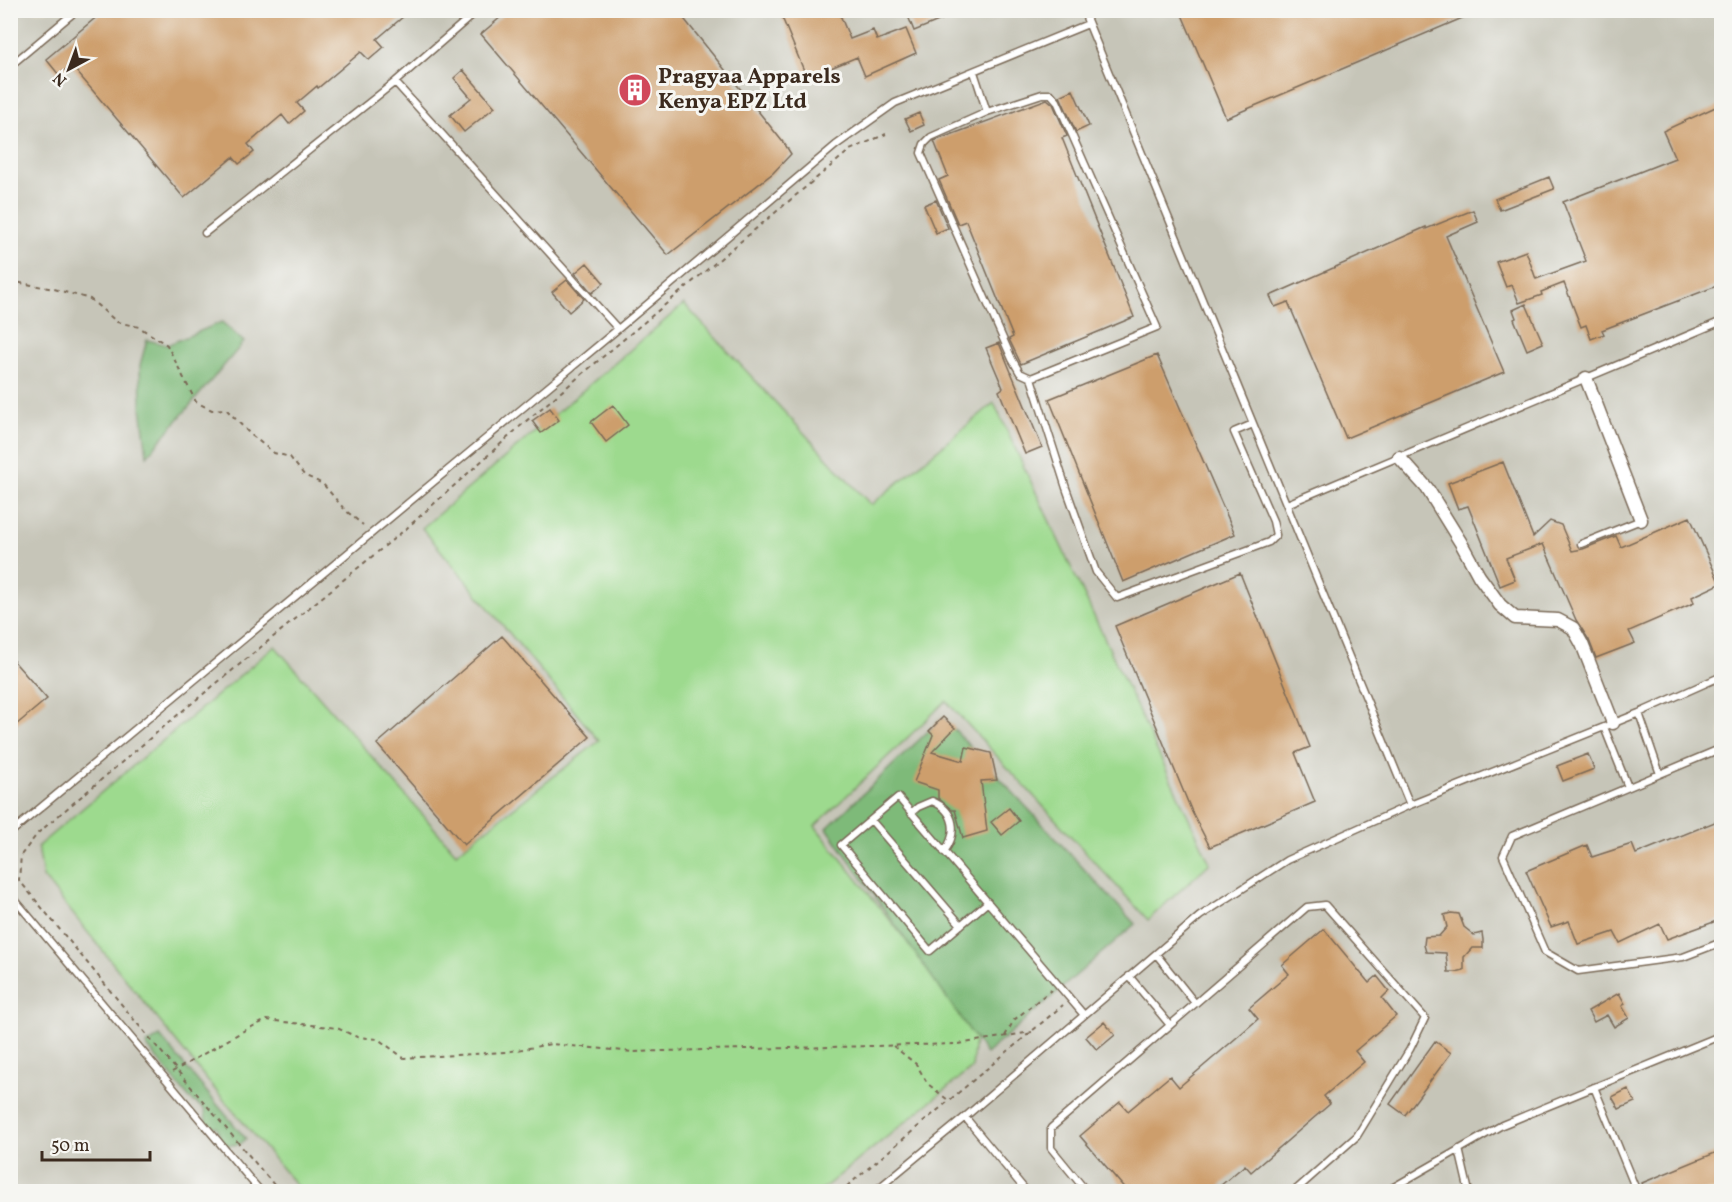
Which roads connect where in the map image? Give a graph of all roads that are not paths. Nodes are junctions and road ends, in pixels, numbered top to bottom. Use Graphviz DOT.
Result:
graph roads {
  1 [pos="76,10"];
  2 [pos="478,10"];
  3 [pos="1083,10"];
  4 [pos="1088,24"];
  5 [pos="10,66"];
  6 [pos="974,72"];
  7 [pos="395,82"];
  8 [pos="987,112"];
  9 [pos="205,233"];
  10 [pos="1722,321"];
  11 [pos="618,329"];
  12 [pos="1031,378"];
  13 [pos="1586,378"];
  14 [pos="1253,424"];
  15 [pos="1399,457"];
  16 [pos="1287,504"];
  17 [pos="1641,520"];
  18 [pos="1581,544"];
  19 [pos="1722,676"];
  20 [pos="1639,713"];
  21 [pos="1609,725"];
  22 [pos="1722,748"];
  23 [pos="1660,774"];
  24 [pos="1628,787"];
  25 [pos="1410,805"];
  26 [pos="911,813"];
  27 [pos="871,820"];
  28 [pos="10,834"];
  29 [pos="944,852"];
  30 [pos="10,894"];
  31 [pos="988,903"];
  32 [pos="961,925"];
  33 [pos="1722,942"];
  34 [pos="1156,954"];
  35 [pos="1130,976"];
  36 [pos="1195,1004"];
  37 [pos="1084,1015"];
  38 [pos="1170,1025"];
  39 [pos="1722,1035"];
  40 [pos="1594,1087"];
  41 [pos="965,1117"];
  42 [pos="1459,1149"];
  43 [pos="261,1191"];
  44 [pos="874,1191"];
  45 [pos="1027,1191"];
  46 [pos="1088,1191"];
  47 [pos="1292,1191"];
  48 [pos="1385,1191"];
  49 [pos="1469,1191"];
  50 [pos="1637,1191"];
  1 -- 5 [label="lane"];
  2 -- 7 [label="lane"];
  3 -- 4 [label="lane"];
  4 -- 6 [label="lane"];
  4 -- 14 [label="lane"];
  6 -- 8 [label="lane"];
  6 -- 11 [label="lane"];
  7 -- 9 [label="lane"];
  7 -- 11 [label="lane"];
  8 -- 12 [label="lane"];
  8 -- 12 [label="lane"];
  10 -- 13 [label="lane"];
  11 -- 28 [label="lane"];
  12 -- 14 [label="lane"];
  13 -- 15 [label="lane"];
  13 -- 17 [label="street"];
  14 -- 16 [label="lane"];
  15 -- 16 [label="lane"];
  15 -- 21 [label="street"];
  16 -- 25 [label="lane"];
  17 -- 18 [label="lane"];
  19 -- 20 [label="lane"];
  20 -- 21 [label="lane"];
  20 -- 23 [label="lane"];
  21 -- 24 [label="lane"];
  21 -- 25 [label="lane"];
  22 -- 23 [label="lane"];
  23 -- 24 [label="lane"];
  24 -- 33 [label="lane"];
  25 -- 34 [label="lane"];
  26 -- 27 [label="lane"];
  26 -- 29 [label="lane"];
  26 -- 29 [label="lane"];
  27 -- 32 [label="lane"];
  27 -- 32 [label="lane"];
  29 -- 31 [label="lane"];
  30 -- 43 [label="lane"];
  31 -- 32 [label="lane"];
  31 -- 37 [label="lane"];
  34 -- 35 [label="lane"];
  34 -- 36 [label="lane"];
  35 -- 37 [label="lane"];
  35 -- 38 [label="lane"];
  36 -- 38 [label="lane"];
  36 -- 47 [label="lane"];
  37 -- 41 [label="lane"];
  38 -- 46 [label="lane"];
  39 -- 40 [label="lane"];
  40 -- 42 [label="lane"];
  40 -- 50 [label="lane"];
  41 -- 44 [label="lane"];
  41 -- 45 [label="lane"];
  42 -- 48 [label="lane"];
  42 -- 49 [label="lane"];
}
